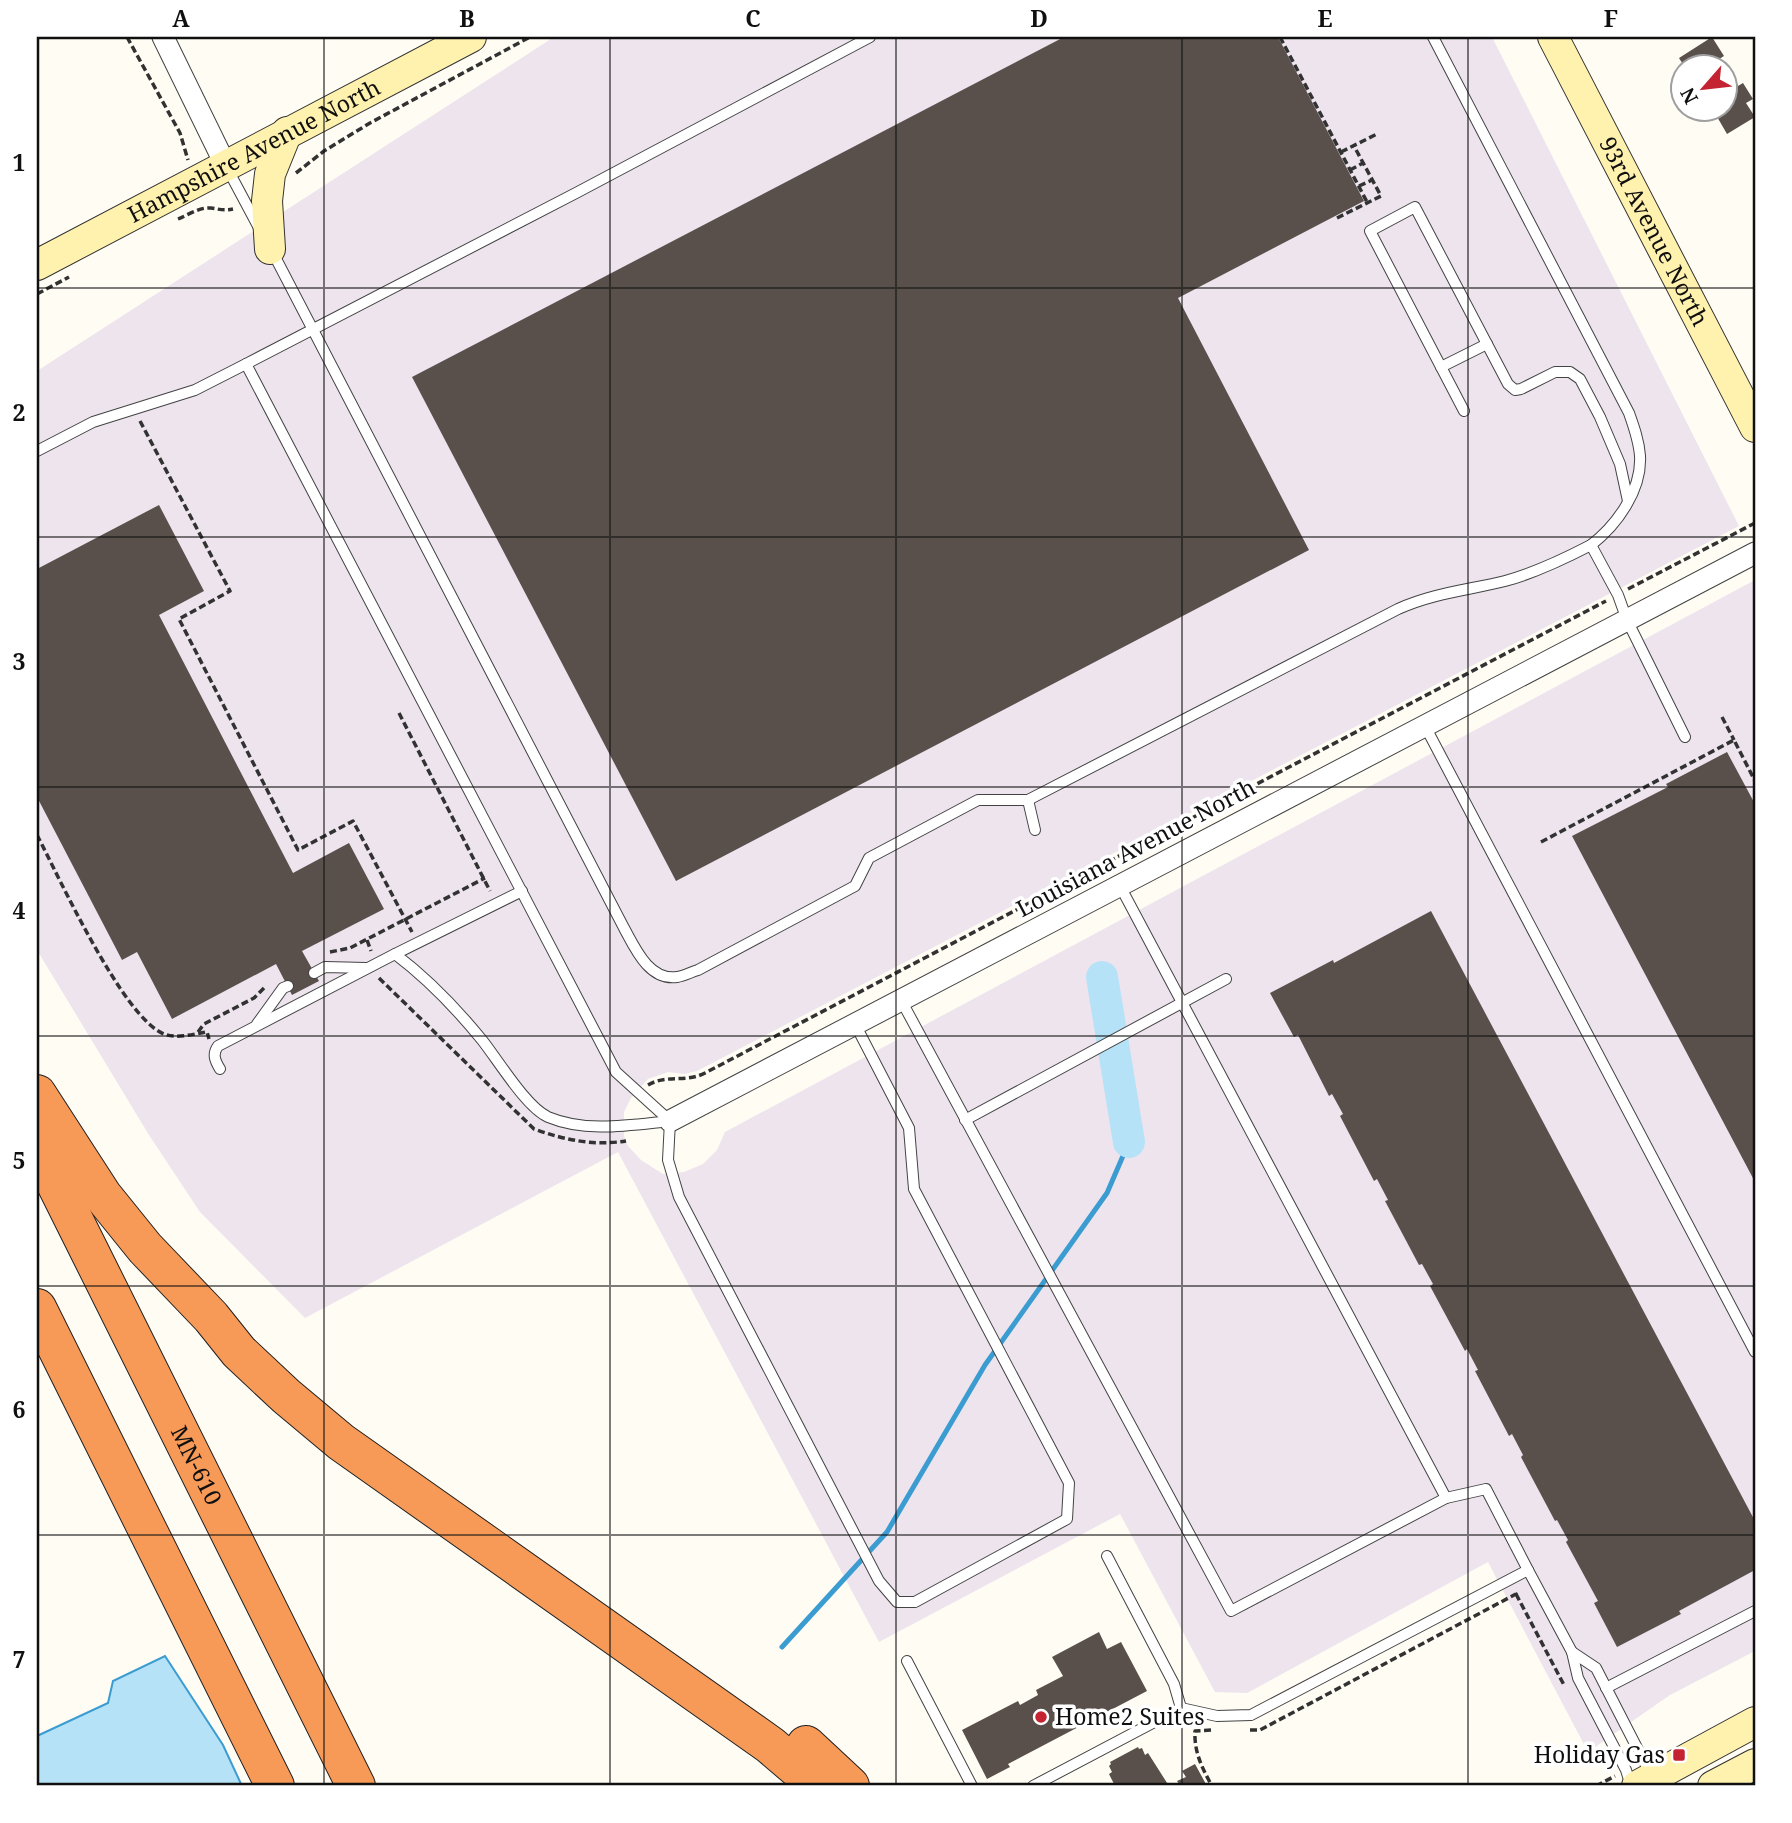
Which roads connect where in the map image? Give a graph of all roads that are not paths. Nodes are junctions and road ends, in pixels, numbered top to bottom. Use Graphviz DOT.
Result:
graph roads {
  1 [pos="163,37"];
  2 [pos="471,37"];
  3 [pos="870,37"];
  4 [pos="1433,37"];
  5 [pos="1553,37"];
  6 [pos="287,132"];
  7 [pos="226,166"];
  8 [pos="270,249"];
  9 [pos="37,265"];
  10 [pos="313,329"];
  11 [pos="1487,344"];
  12 [pos="246,363"];
  13 [pos="1441,367"];
  14 [pos="1464,411"];
  15 [pos="1755,427"];
  16 [pos="37,451"];
  17 [pos="1628,501"];
  18 [pos="1591,545"];
  19 [pos="1755,553"];
  20 [pos="1627,621"];
  21 [pos="1425,726"];
  22 [pos="1685,737"];
  23 [pos="1028,800"];
  24 [pos="1035,830"];
  25 [pos="1121,886"];
  26 [pos="522,891"];
  27 [pos="395,954"];
  28 [pos="372,966"];
  29 [pos="314,973"];
  30 [pos="1226,979"];
  31 [pos="288,986"];
  32 [pos="901,1000"];
  33 [pos="1184,1002"];
  34 [pos="855,1024"];
  35 [pos="256,1026"];
  36 [pos="220,1069"];
  37 [pos="37,1094"];
  38 [pos="965,1120"];
  39 [pos="670,1121"];
  40 [pos="37,1146"];
  41 [pos="37,1308"];
  42 [pos="211,1317"];
  43 [pos="1755,1352"];
  44 [pos="1446,1498"];
  45 [pos="1107,1556"];
  46 [pos="1528,1570"];
  47 [pos="1755,1611"];
  48 [pos="1572,1652"];
  49 [pos="907,1661"];
  50 [pos="1606,1688"];
  51 [pos="1181,1708"];
  52 [pos="1755,1722"];
  53 [pos="1755,1764"];
  54 [pos="1644,1784"];
  55 [pos="275,1786"];
  56 [pos="356,1786"];
  57 [pos="818,1786"];
  58 [pos="850,1786"];
  59 [pos="972,1786"];
  60 [pos="1033,1786"];
  61 [pos="1713,1786"];
  1 -- 7 [label="street"];
  2 -- 6 [label="street, Hampshire Avenue North"];
  3 -- 10 [label="lane"];
  4 -- 17 [label="lane"];
  5 -- 15 [label="street, 93rd Avenue North"];
  6 -- 7 [label="street, Hampshire Avenue North"];
  6 -- 8 [label="street"];
  7 -- 8 [label="lane"];
  7 -- 9 [label="street, Hampshire Avenue North"];
  8 -- 10 [label="lane"];
  10 -- 12 [label="lane"];
  10 -- 23 [label="lane"];
  11 -- 13 [label="lane"];
  11 -- 13 [label="lane"];
  11 -- 17 [label="lane"];
  12 -- 16 [label="lane"];
  12 -- 26 [label="lane"];
  13 -- 14 [label="lane"];
  17 -- 18 [label="lane"];
  18 -- 20 [label="lane"];
  18 -- 23 [label="lane"];
  19 -- 20 [label="street, Louisiana Avenue North"];
  20 -- 21 [label="street, Louisiana Avenue North"];
  20 -- 22 [label="lane"];
  21 -- 25 [label="street, Louisiana Avenue North"];
  21 -- 43 [label="lane"];
  23 -- 24 [label="lane"];
  25 -- 32 [label="street, Louisiana Avenue North"];
  25 -- 33 [label="lane"];
  26 -- 27 [label="lane"];
  26 -- 39 [label="lane"];
  27 -- 28 [label="lane"];
  27 -- 39 [label="lane"];
  28 -- 29 [label="lane"];
  28 -- 35 [label="lane"];
  30 -- 33 [label="lane"];
  31 -- 35 [label="lane"];
  32 -- 34 [label="street, Louisiana Avenue North"];
  32 -- 38 [label="lane"];
  33 -- 38 [label="lane"];
  33 -- 44 [label="lane"];
  34 -- 39 [label="street, Louisiana Avenue North"];
  34 -- 39 [label="lane"];
  35 -- 36 [label="lane"];
  37 -- 42 [label="highway"];
  38 -- 44 [label="lane"];
  40 -- 56 [label="highway, MN-610"];
  41 -- 55 [label="highway"];
  42 -- 57 [label="highway"];
  42 -- 58 [label="highway"];
  44 -- 46 [label="lane"];
  45 -- 51 [label="lane"];
  46 -- 48 [label="lane"];
  46 -- 51 [label="lane"];
  47 -- 50 [label="lane"];
  48 -- 50 [label="lane"];
  48 -- 54 [label="lane"];
  49 -- 59 [label="lane"];
  50 -- 54 [label="lane"];
  51 -- 60 [label="lane"];
  52 -- 54 [label="street"];
  53 -- 61 [label="street"];
}
